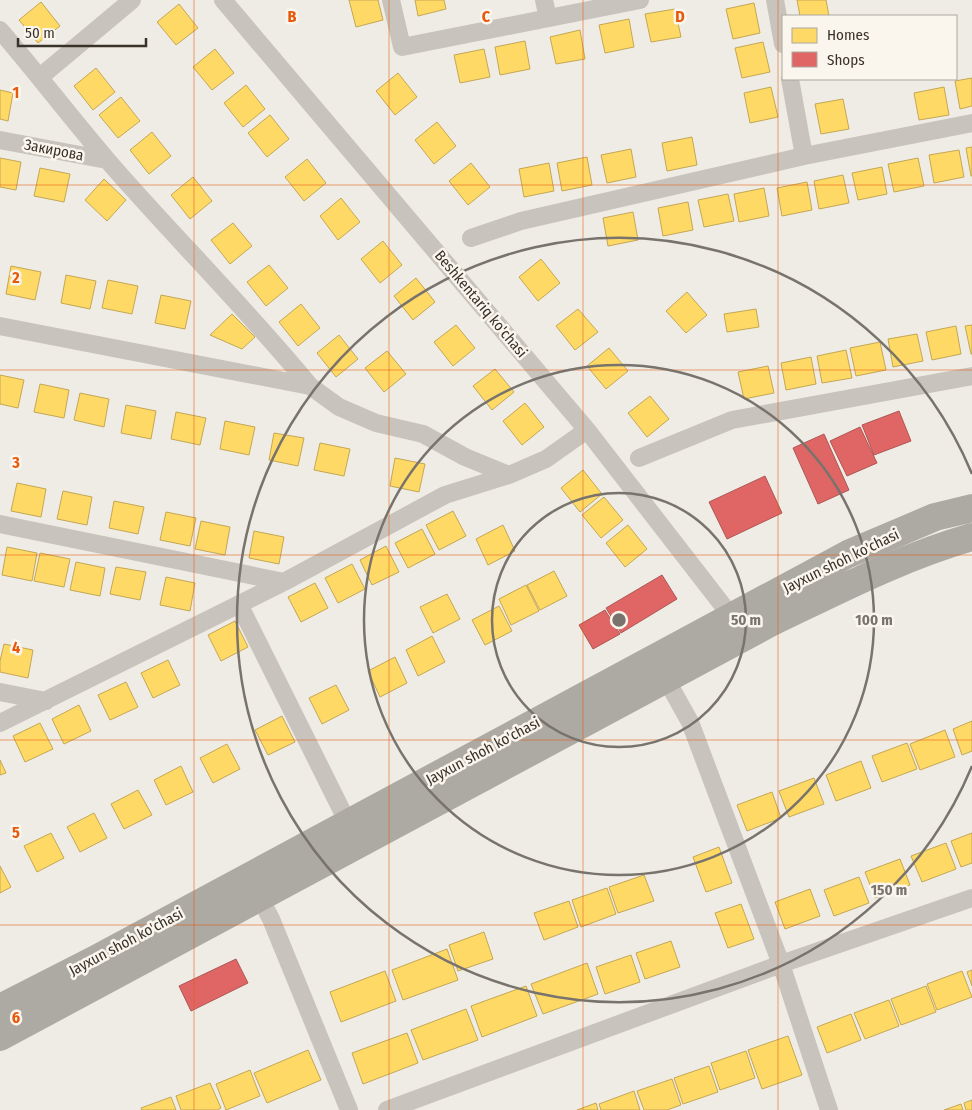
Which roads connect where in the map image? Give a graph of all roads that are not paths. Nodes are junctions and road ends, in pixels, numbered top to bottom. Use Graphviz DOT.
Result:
graph roads {
  1 [pos="132,0"];
  2 [pos="223,0"];
  3 [pos="391,0"];
  4 [pos="544,0"];
  5 [pos="640,0"];
  6 [pos="775,0"];
  7 [pos="548,18"];
  8 [pos="0,30"];
  9 [pos="782,38"];
  10 [pos="40,77"];
  11 [pos="790,80"];
  12 [pos="972,123"];
  13 [pos="0,140"];
  14 [pos="804,156"];
  15 [pos="107,160"];
  16 [pos="472,238"];
  17 [pos="0,326"];
  18 [pos="972,376"];
  19 [pos="310,386"];
  20 [pos="588,430"];
  21 [pos="639,458"];
  22 [pos="508,475"];
  23 [pos="972,508"];
  24 [pos="0,524"];
  25 [pos="972,537"];
  26 [pos="284,582"];
  27 [pos="239,604"];
  28 [pos="731,616"];
  29 [pos="666,679"];
  30 [pos="0,692"];
  31 [pos="46,701"];
  32 [pos="0,723"];
  33 [pos="348,823"];
  34 [pos="260,898"];
  35 [pos="972,898"];
  36 [pos="781,964"];
  37 [pos="0,1008"];
  38 [pos="0,1037"];
  39 [pos="349,1110"];
  40 [pos="387,1110"];
  41 [pos="829,1110"];
  1 -- 10 [label="street"];
  2 -- 20 [label="street, Beshkentariq ko'chasi"];
  3 -- 7 [label="street"];
  4 -- 7 [label="street"];
  5 -- 7 [label="street"];
  6 -- 9 [label="street"];
  8 -- 10 [label="street"];
  10 -- 15 [label="street"];
  11 -- 14 [label="street"];
  12 -- 14 [label="street"];
  13 -- 15 [label="street, Закирова"];
  14 -- 16 [label="street"];
  15 -- 19 [label="street"];
  17 -- 19 [label="street"];
  18 -- 21 [label="street"];
  19 -- 22 [label="street"];
  20 -- 22 [label="street"];
  20 -- 28 [label="street, Beshkentariq ko'chasi"];
  22 -- 26 [label="street"];
  23 -- 28 [label="highway, Jayxun shoh ko'chasi"];
  24 -- 26 [label="street"];
  25 -- 29 [label="highway, Jayxun shoh ko'chasi"];
  26 -- 27 [label="street"];
  27 -- 31 [label="street"];
  27 -- 33 [label="street"];
  28 -- 33 [label="highway, Jayxun shoh ko'chasi"];
  29 -- 34 [label="highway, Jayxun shoh ko'chasi"];
  29 -- 36 [label="street"];
  30 -- 31 [label="street"];
  31 -- 32 [label="street"];
  33 -- 37 [label="highway, Jayxun shoh ko'chasi"];
  34 -- 38 [label="highway, Jayxun shoh ko'chasi"];
  34 -- 39 [label="street"];
  35 -- 36 [label="street"];
  36 -- 40 [label="street"];
  36 -- 41 [label="street"];
}
